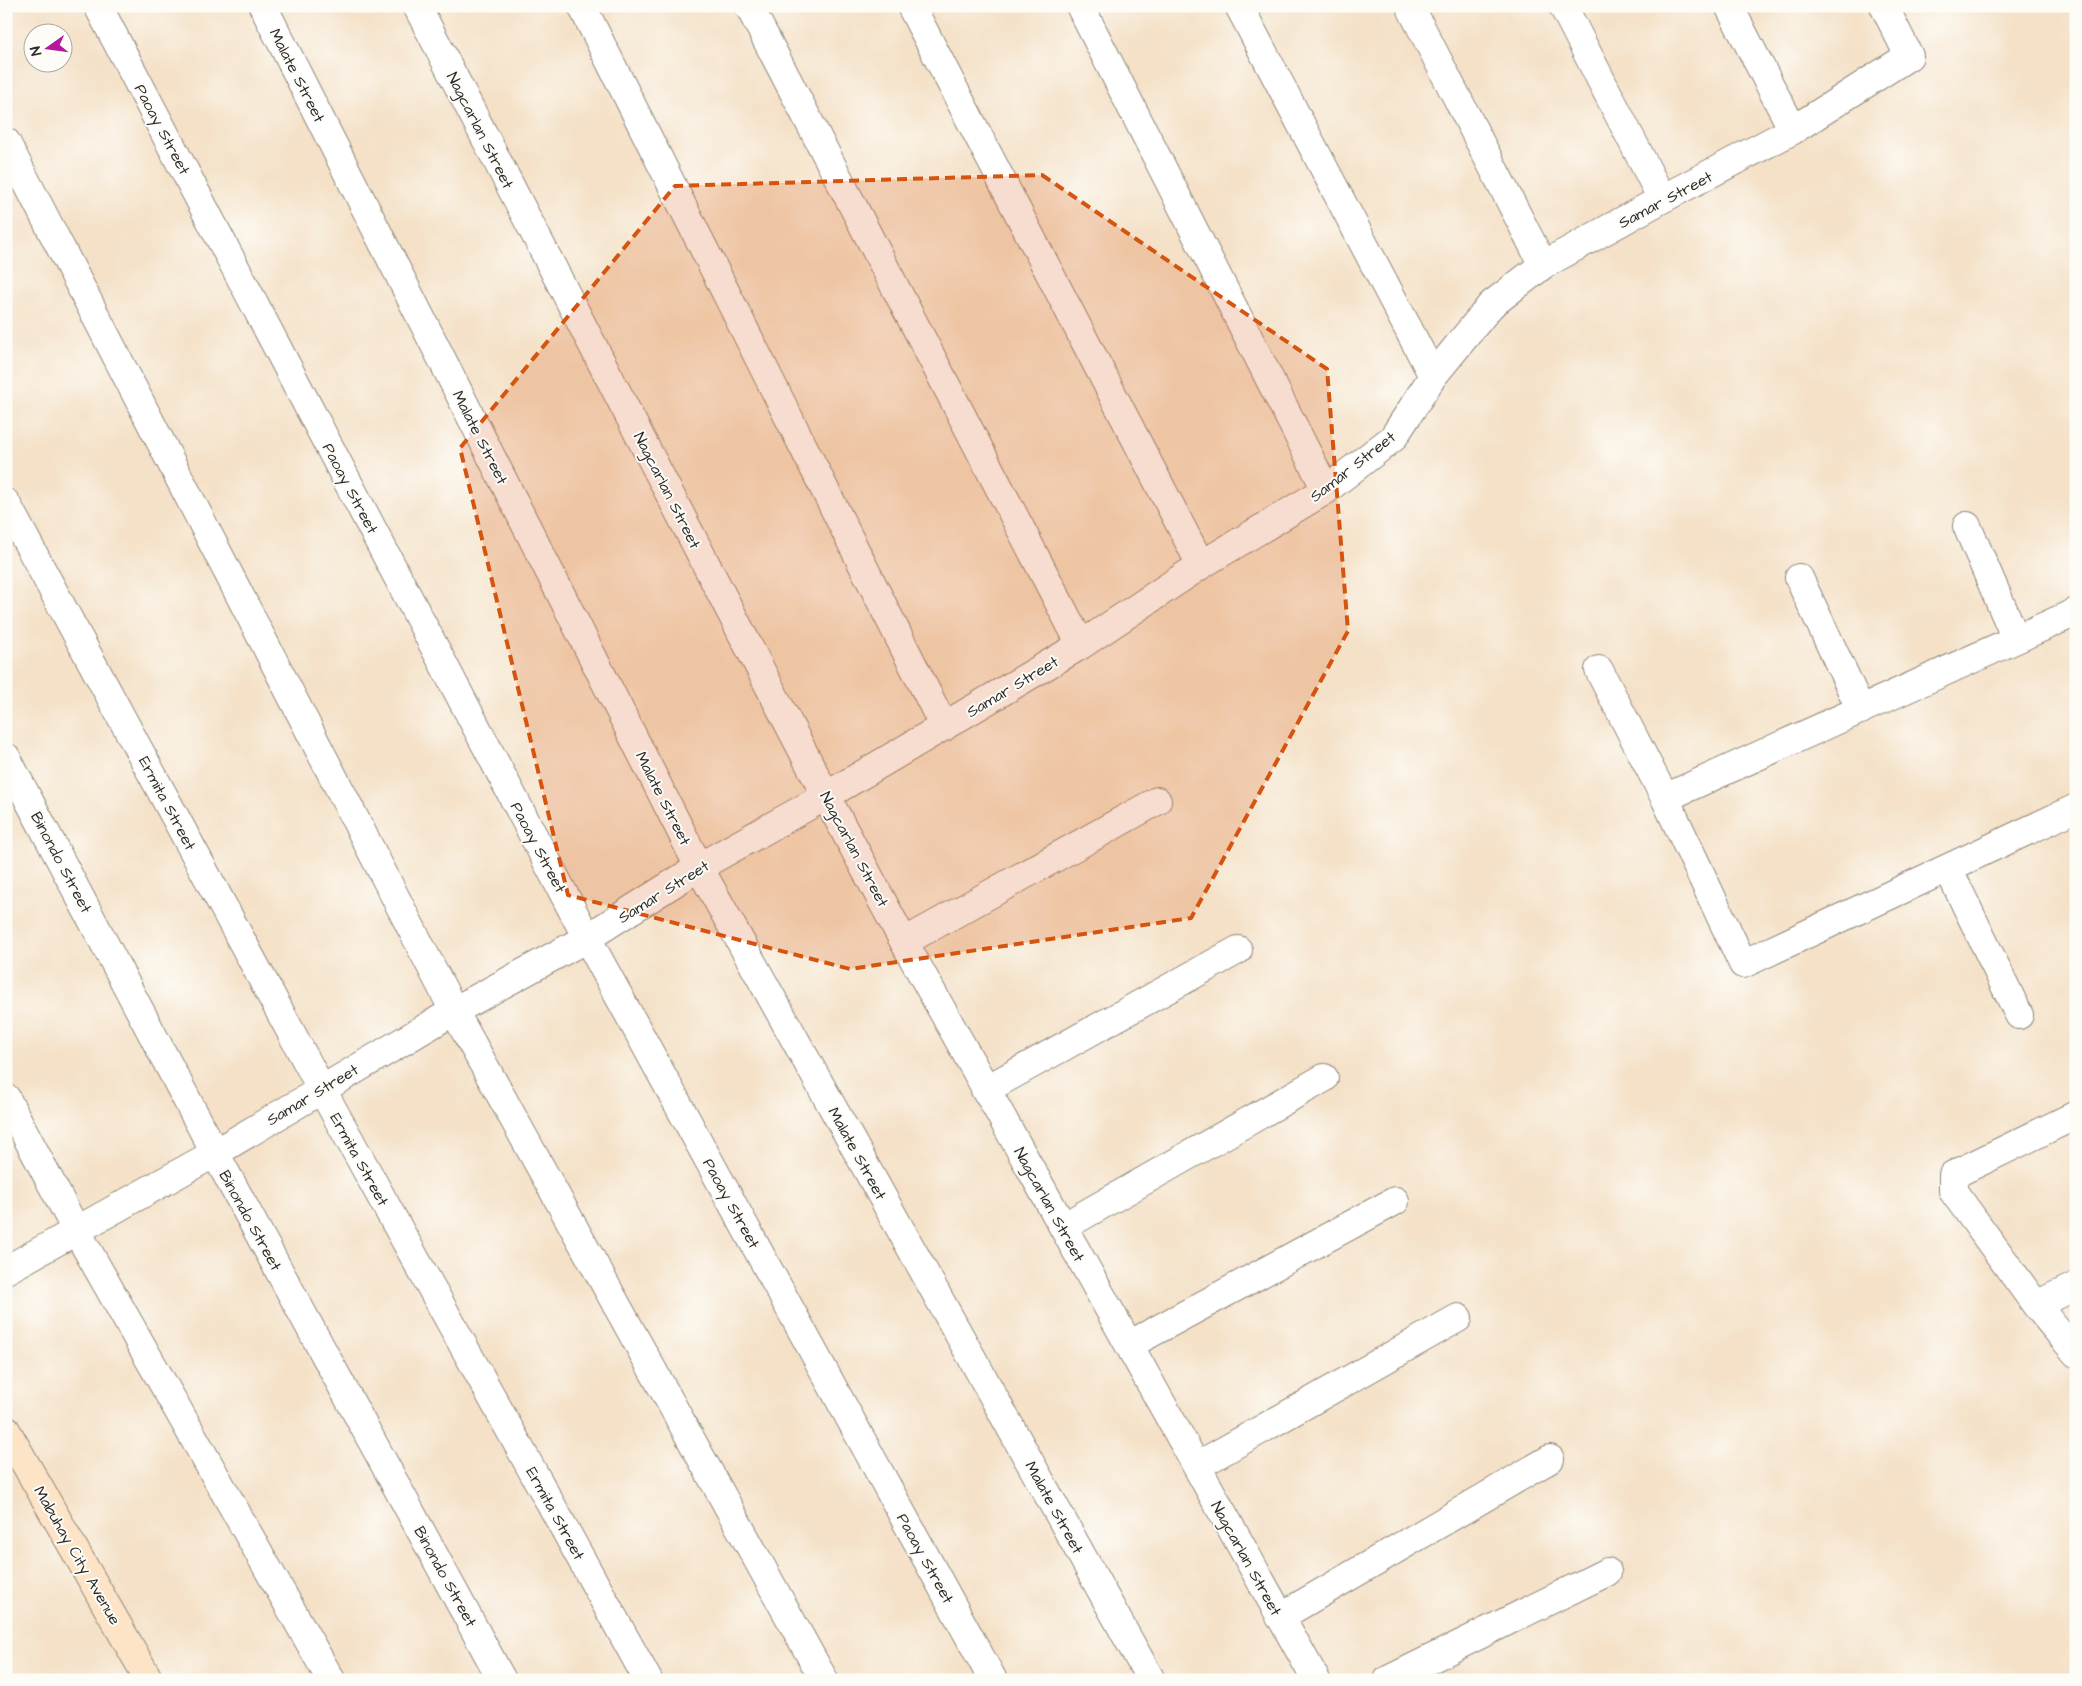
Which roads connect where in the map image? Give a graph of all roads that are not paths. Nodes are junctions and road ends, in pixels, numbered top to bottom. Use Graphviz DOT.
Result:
graph roads {
  1 [pos="98,6"];
  2 [pos="263,6"];
  3 [pos="417,6"];
  4 [pos="582,6"];
  5 [pos="749,6"];
  6 [pos="911,6"];
  7 [pos="1080,6"];
  8 [pos="1239,6"];
  9 [pos="1410,6"];
  10 [pos="1563,6"];
  11 [pos="1729,6"];
  12 [pos="1884,6"];
  13 [pos="1793,130"];
  14 [pos="6,142"];
  15 [pos="1662,199"];
  16 [pos="1543,265"];
  17 [pos="1432,376"];
  18 [pos="1326,490"];
  19 [pos="6,503"];
  20 [pos="1967,526"];
  21 [pos="1201,565"];
  22 [pos="1799,578"];
  23 [pos="2076,612"];
  24 [pos="2016,639"];
  25 [pos="1080,644"];
  26 [pos="1599,670"];
  27 [pos="1861,710"];
  28 [pos="944,726"];
  29 [pos="6,757"];
  30 [pos="826,796"];
  31 [pos="1665,798"];
  32 [pos="1156,801"];
  33 [pos="2076,808"];
  34 [pos="699,867"];
  35 [pos="1948,868"];
  36 [pos="587,938"];
  37 [pos="904,942"];
  38 [pos="1238,950"];
  39 [pos="454,1011"];
  40 [pos="2019,1015"];
  41 [pos="1324,1078"];
  42 [pos="321,1088"];
  43 [pos="985,1090"];
  44 [pos="6,1098"];
  45 [pos="2076,1115"];
  46 [pos="214,1153"];
  47 [pos="1395,1201"];
  48 [pos="1063,1227"];
  49 [pos="76,1230"];
  50 [pos="6,1270"];
  51 [pos="2076,1286"];
  52 [pos="2036,1305"];
  53 [pos="1458,1318"];
  54 [pos="1129,1345"];
  55 [pos="2076,1353"];
  56 [pos="6,1430"];
  57 [pos="1550,1459"];
  58 [pos="1197,1466"];
  59 [pos="1607,1572"];
  60 [pos="1280,1617"];
  61 [pos="149,1680"];
  62 [pos="330,1680"];
  63 [pos="502,1680"];
  64 [pos="648,1680"];
  65 [pos="824,1680"];
  66 [pos="993,1680"];
  67 [pos="1151,1680"];
  68 [pos="1316,1680"];
  69 [pos="1388,1680"];
  1 -- 36 [label="street, Paoay Street"];
  2 -- 34 [label="street, Malate Street"];
  3 -- 30 [label="street, Nagcarlan Street"];
  4 -- 28 [label="street"];
  5 -- 25 [label="street"];
  6 -- 21 [label="street"];
  7 -- 18 [label="street"];
  8 -- 17 [label="street"];
  9 -- 16 [label="street"];
  10 -- 15 [label="street"];
  11 -- 13 [label="street"];
  12 -- 13 [label="street, Samar Street"];
  13 -- 15 [label="street, Samar Street"];
  14 -- 39 [label="street"];
  15 -- 16 [label="street, Samar Street"];
  16 -- 17 [label="street, Samar Street"];
  17 -- 18 [label="street, Samar Street"];
  18 -- 21 [label="street, Samar Street"];
  19 -- 42 [label="street, Ermita Street"];
  20 -- 24 [label="street"];
  21 -- 25 [label="street, Samar Street"];
  22 -- 27 [label="street"];
  23 -- 24 [label="street"];
  24 -- 27 [label="street"];
  25 -- 28 [label="street, Samar Street"];
  26 -- 31 [label="street"];
  27 -- 31 [label="street"];
  28 -- 30 [label="street, Samar Street"];
  29 -- 46 [label="street, Binondo Street"];
  30 -- 34 [label="street, Samar Street"];
  30 -- 37 [label="street, Nagcarlan Street"];
  31 -- 35 [label="street"];
  32 -- 37 [label="street"];
  33 -- 35 [label="street"];
  34 -- 36 [label="street, Samar Street"];
  34 -- 67 [label="street, Malate Street"];
  35 -- 40 [label="street"];
  36 -- 39 [label="street, Samar Street"];
  36 -- 66 [label="street, Paoay Street"];
  37 -- 43 [label="street, Nagcarlan Street"];
  38 -- 43 [label="street"];
  39 -- 42 [label="street, Samar Street"];
  39 -- 65 [label="street"];
  41 -- 48 [label="street"];
  42 -- 46 [label="street, Samar Street"];
  42 -- 64 [label="street, Ermita Street"];
  43 -- 48 [label="street, Nagcarlan Street"];
  44 -- 49 [label="street"];
  45 -- 52 [label="street"];
  46 -- 49 [label="street, Samar Street"];
  46 -- 63 [label="street, Binondo Street"];
  47 -- 54 [label="street"];
  48 -- 54 [label="street, Nagcarlan Street"];
  49 -- 50 [label="street, Samar Street"];
  49 -- 62 [label="street"];
  51 -- 52 [label="street"];
  52 -- 55 [label="street"];
  53 -- 58 [label="street"];
  54 -- 58 [label="street, Nagcarlan Street"];
  56 -- 61 [label="street, Mabuhay City Avenue"];
  57 -- 60 [label="street"];
  58 -- 60 [label="street, Nagcarlan Street"];
  59 -- 69 [label="street"];
  60 -- 68 [label="street, Nagcarlan Street"];
}
